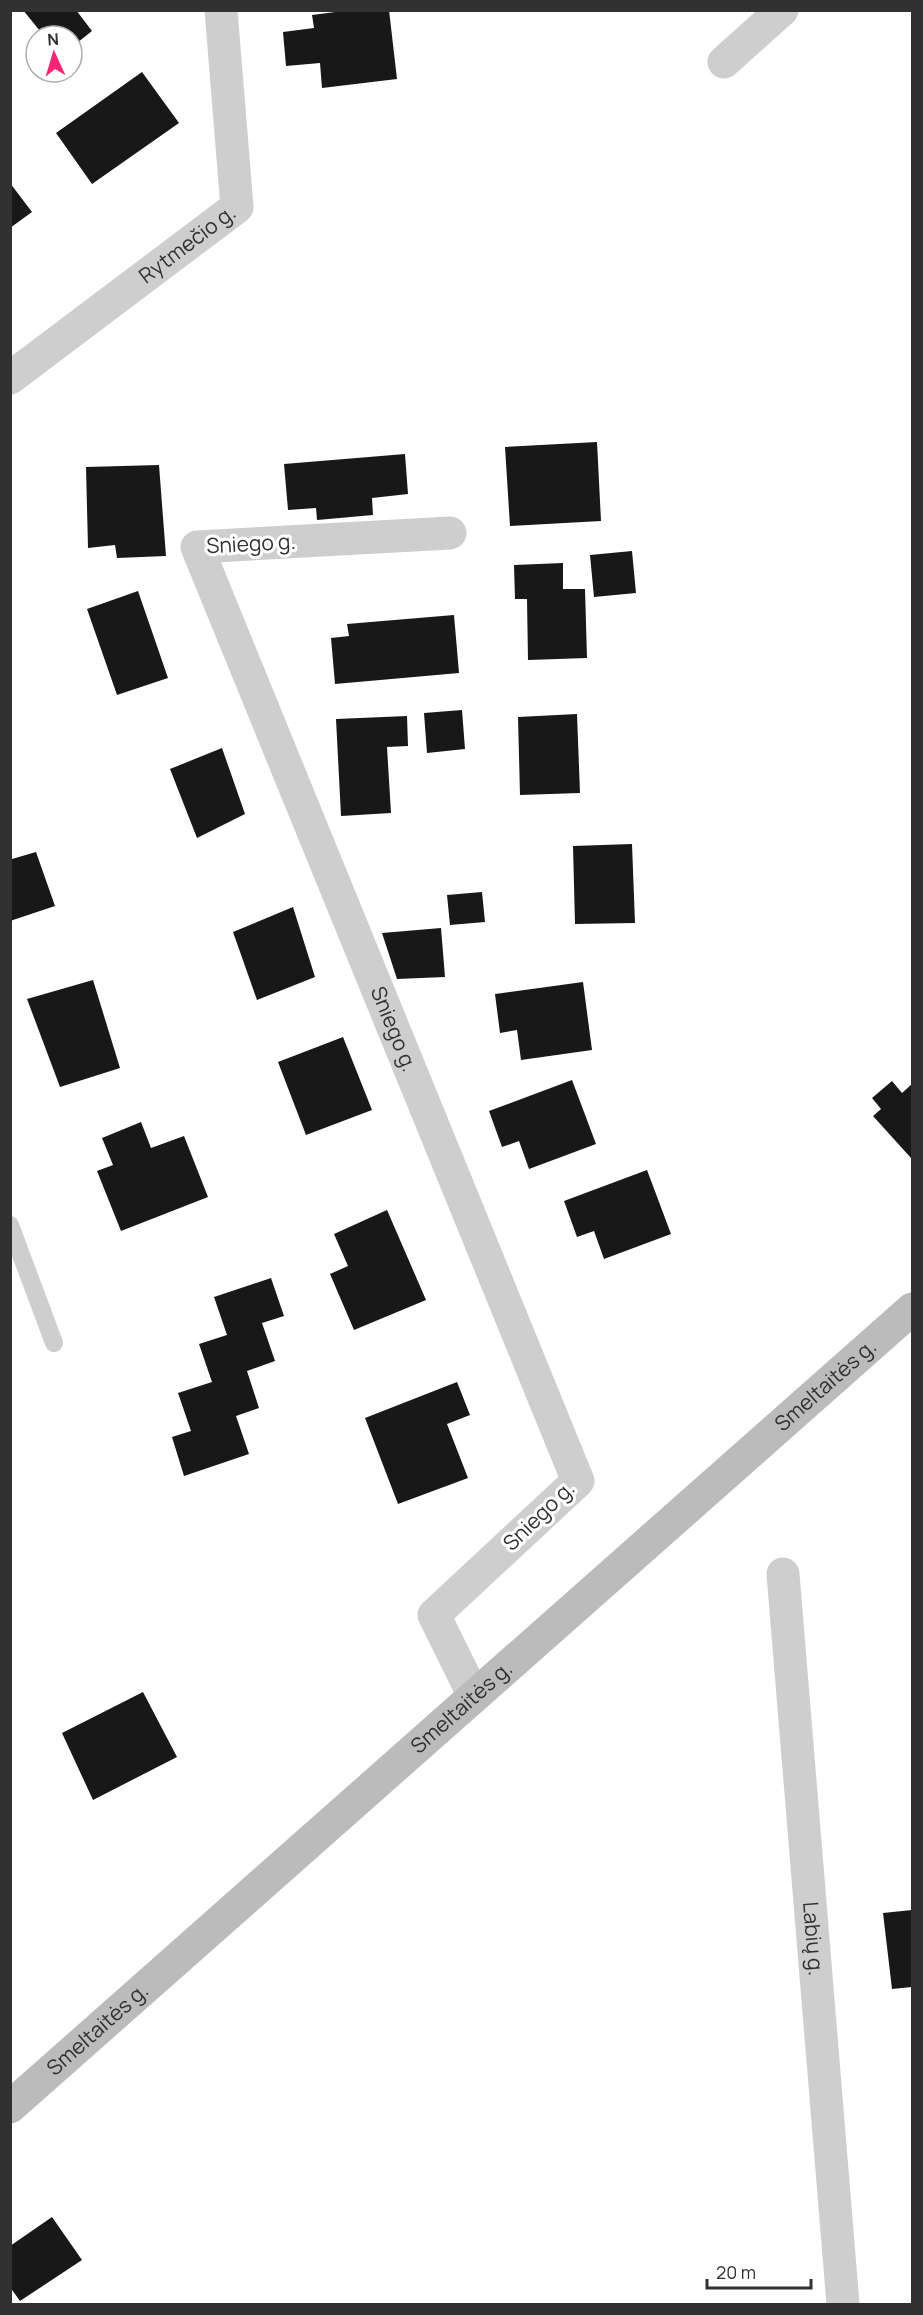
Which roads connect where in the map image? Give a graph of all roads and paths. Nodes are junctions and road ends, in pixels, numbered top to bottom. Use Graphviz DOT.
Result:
graph roads {
  1 [pos="221,10"];
  2 [pos="782,10"];
  3 [pos="724,62"];
  4 [pos="10,378"];
  5 [pos="450,533"];
  6 [pos="10,1225"];
  7 [pos="912,1309"];
  8 [pos="54,1343"];
  9 [pos="783,1574"];
  10 [pos="474,1696"];
  11 [pos="10,2107"];
  12 [pos="843,2304"];
  1 -- 4 [label="street, Rytmečio g."];
  2 -- 3 [label="street"];
  5 -- 10 [label="street, Sniego g."];
  6 -- 8 [label="lane"];
  7 -- 10 [label="main road, Smeltaitės g."];
  9 -- 12 [label="street, Labių g."];
  10 -- 11 [label="main road, Smeltaitės g."];
}
